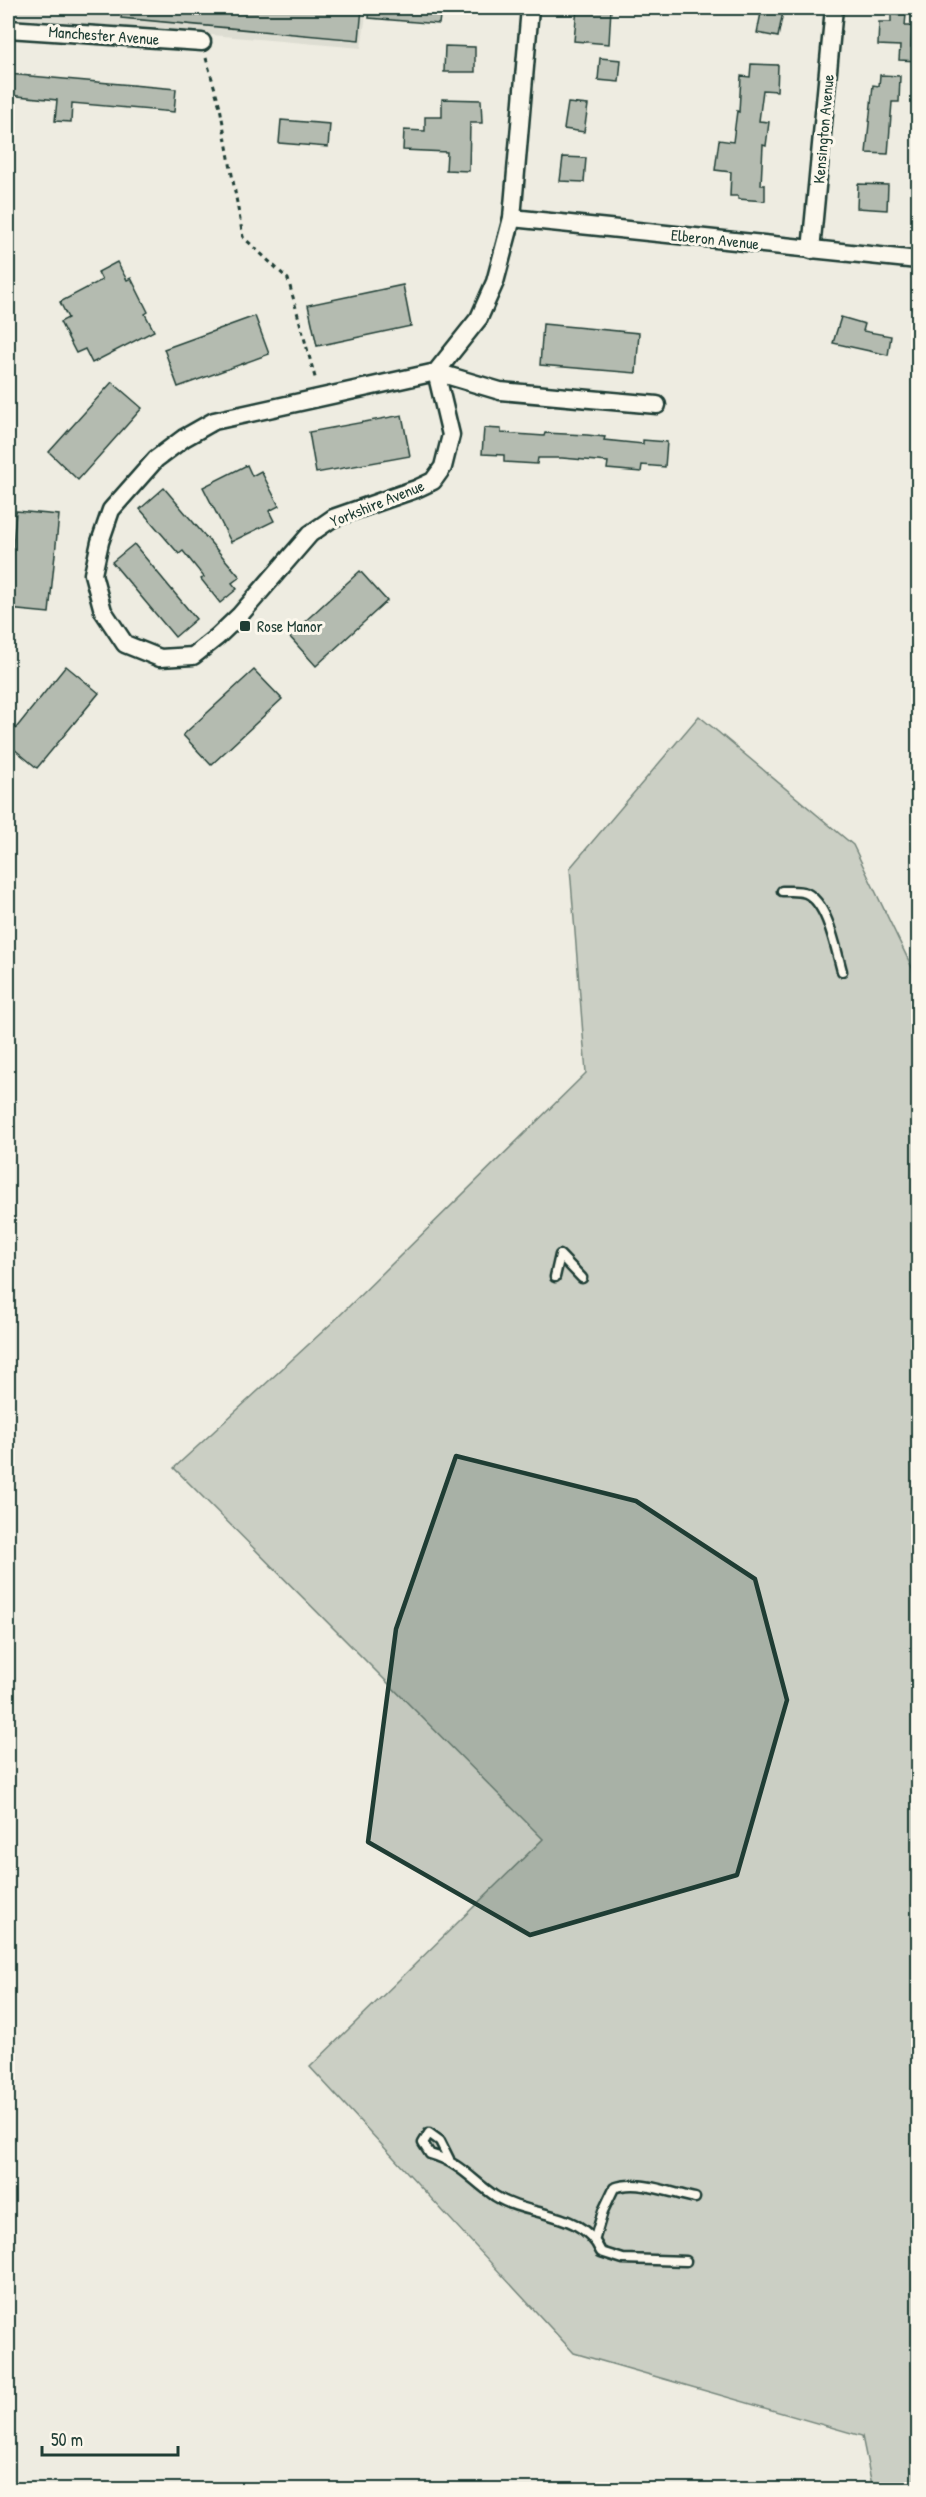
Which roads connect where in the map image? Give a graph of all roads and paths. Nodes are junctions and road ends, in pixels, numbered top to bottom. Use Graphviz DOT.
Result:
graph roads {
  1 [pos="530,8"];
  2 [pos="834,8"];
  3 [pos="8,28"];
  4 [pos="201,42"];
  5 [pos="512,218"];
  6 [pos="811,250"];
  7 [pos="918,260"];
  8 [pos="436,372"];
  9 [pos="321,397"];
  10 [pos="657,405"];
  11 [pos="782,891"];
  12 [pos="842,971"];
  13 [pos="555,1277"];
  14 [pos="582,1278"];
  15 [pos="449,2159"];
  16 [pos="695,2198"];
  17 [pos="600,2220"];
  18 [pos="584,2230"];
  19 [pos="595,2238"];
  20 [pos="686,2261"];
  1 -- 5 [label="street"];
  2 -- 6 [label="street, Kensington Avenue"];
  3 -- 4 [label="street, Manchester Avenue"];
  4 -- 9 [label="path"];
  5 -- 6 [label="street, Elberon Avenue"];
  5 -- 8 [label="street"];
  6 -- 7 [label="street, Elberon Avenue"];
  8 -- 9 [label="street, Yorkshire Avenue"];
  8 -- 9 [label="street, Yorkshire Avenue"];
  8 -- 10 [label="street"];
  11 -- 12 [label="lane"];
  13 -- 14 [label="lane"];
  15 -- 18 [label="lane"];
  16 -- 17 [label="lane"];
  17 -- 18 [label="lane"];
  17 -- 19 [label="lane"];
  18 -- 19 [label="lane"];
  19 -- 20 [label="lane"];
}
